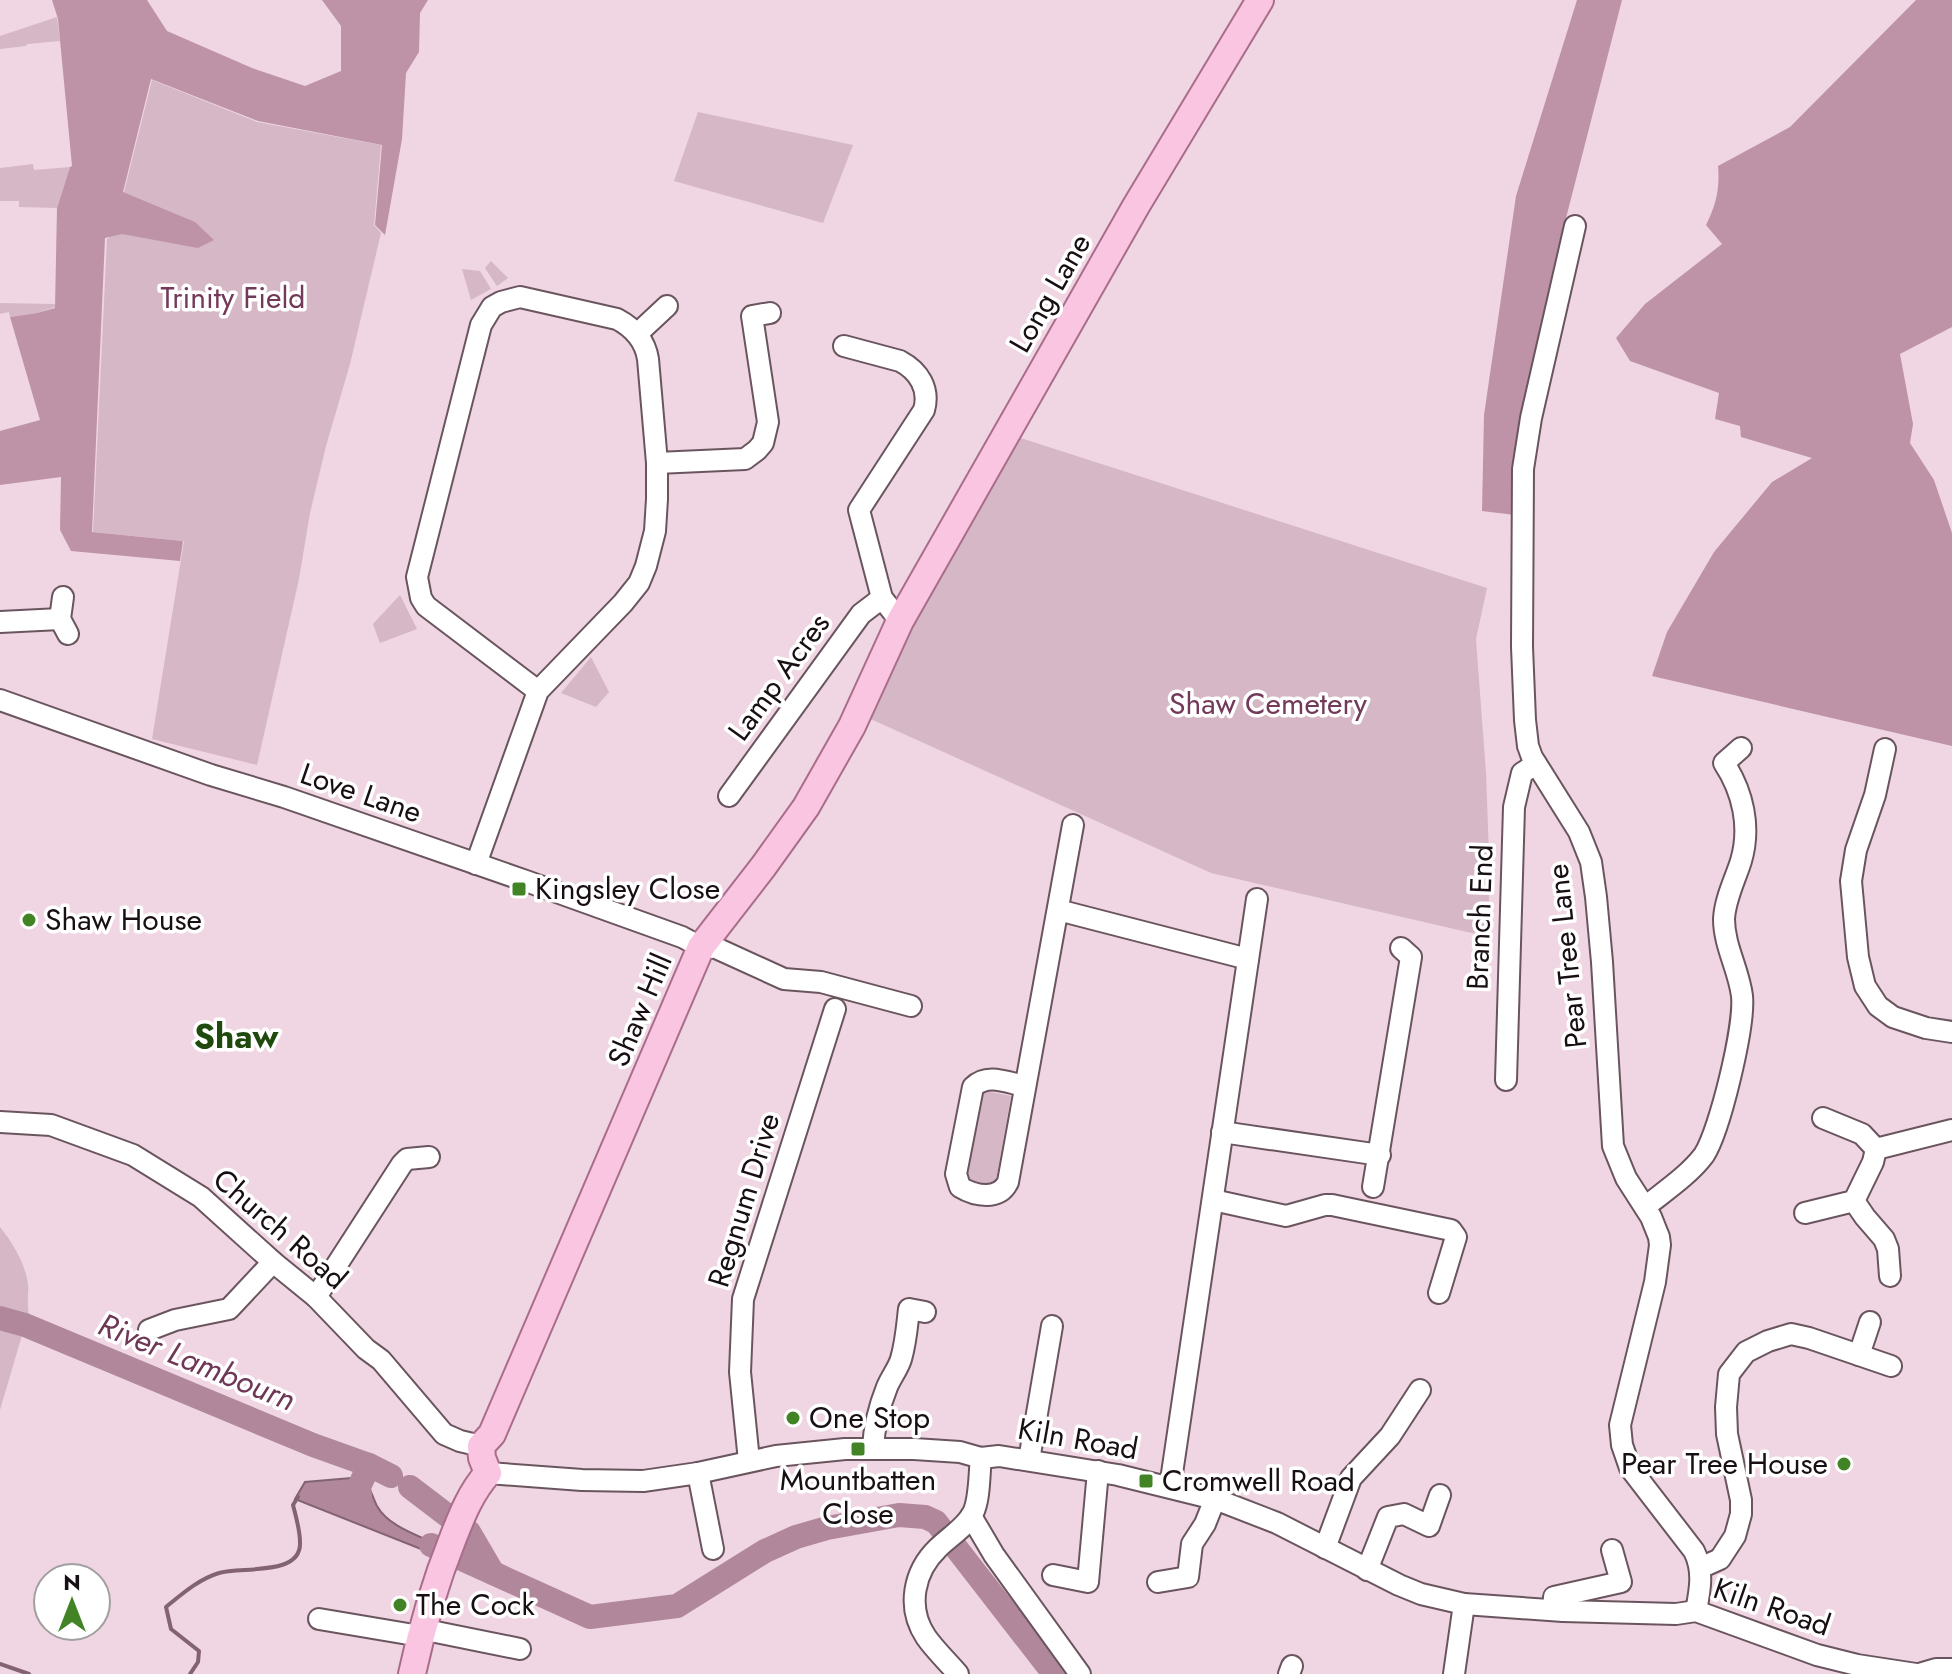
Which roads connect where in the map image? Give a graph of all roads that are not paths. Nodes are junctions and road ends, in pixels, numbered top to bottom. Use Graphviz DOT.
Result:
graph roads {
  1 [pos="1260,0"];
  2 [pos="1575,226"];
  3 [pos="667,306"];
  4 [pos="770,313"];
  5 [pos="637,334"];
  6 [pos="844,346"];
  7 [pos="657,463"];
  8 [pos="63,597"];
  9 [pos="882,598"];
  10 [pos="900,621"];
  11 [pos="0,622"];
  12 [pos="538,691"];
  13 [pos="0,700"];
  14 [pos="1741,748"];
  15 [pos="1885,749"];
  16 [pos="1536,764"];
  17 [pos="729,796"];
  18 [pos="1073,825"];
  19 [pos="476,864"];
  20 [pos="1257,899"];
  21 [pos="1058,910"];
  22 [pos="701,947"];
  23 [pos="1412,951"];
  24 [pos="1248,959"];
  25 [pos="911,1006"];
  26 [pos="835,1009"];
  27 [pos="1952,1032"];
  28 [pos="1506,1080"];
  29 [pos="1024,1086"];
  30 [pos="1823,1118"];
  31 [pos="0,1122"];
  32 [pos="1952,1130"];
  33 [pos="1222,1132"];
  34 [pos="1876,1149"];
  35 [pos="1380,1155"];
  36 [pos="429,1157"];
  37 [pos="1373,1187"];
  38 [pos="1213,1200"];
  39 [pos="1854,1201"];
  40 [pos="1645,1207"];
  41 [pos="1805,1213"];
  42 [pos="273,1262"];
  43 [pos="1890,1276"];
  44 [pos="1439,1293"];
  45 [pos="316,1297"];
  46 [pos="925,1312"];
  47 [pos="1870,1322"];
  48 [pos="1052,1326"];
  49 [pos="149,1330"];
  50 [pos="1859,1355"];
  51 [pos="1891,1366"];
  52 [pos="1420,1390"];
  53 [pos="481,1446"];
  54 [pos="873,1448"];
  55 [pos="981,1458"];
  56 [pos="1029,1460"];
  57 [pos="749,1461"];
  58 [pos="1098,1471"];
  59 [pos="488,1473"];
  60 [pos="698,1473"];
  61 [pos="1170,1487"];
  62 [pos="1440,1495"];
  63 [pos="1215,1499"];
  64 [pos="968,1519"];
  65 [pos="1325,1548"];
  66 [pos="713,1549"];
  67 [pos="1612,1550"];
  68 [pos="1700,1568"];
  69 [pos="1367,1570"];
  70 [pos="1053,1575"];
  71 [pos="1158,1582"];
  72 [pos="1464,1604"];
  73 [pos="1553,1610"];
  74 [pos="1696,1611"];
  75 [pos="319,1619"];
  76 [pos="420,1633"];
  77 [pos="520,1649"];
  78 [pos="1952,1669"];
  79 [pos="412,1674"];
  80 [pos="958,1674"];
  81 [pos="1080,1674"];
  82 [pos="1454,1674"];
  83 [pos="1917,1674"];
  1 -- 10 [label="main road, Long Lane"];
  2 -- 16 [label="street, Pear Tree Lane"];
  3 -- 5 [label="street"];
  4 -- 7 [label="street"];
  5 -- 7 [label="street"];
  5 -- 12 [label="street"];
  6 -- 9 [label="street"];
  7 -- 12 [label="street"];
  8 -- 11 [label="street"];
  9 -- 10 [label="street"];
  9 -- 17 [label="street, Lamp Acres"];
  10 -- 22 [label="main road, Shaw Hill"];
  12 -- 19 [label="street"];
  13 -- 19 [label="street, Love Lane"];
  14 -- 40 [label="street"];
  15 -- 27 [label="street"];
  16 -- 28 [label="street, Branch End"];
  16 -- 40 [label="street, Pear Tree Lane"];
  18 -- 21 [label="street"];
  19 -- 22 [label="street, Love Lane"];
  20 -- 24 [label="street"];
  21 -- 24 [label="street"];
  21 -- 29 [label="street"];
  22 -- 25 [label="street, Love Lane"];
  22 -- 53 [label="main road, Shaw Hill"];
  23 -- 35 [label="street"];
  24 -- 33 [label="street"];
  26 -- 57 [label="street, Regnum Drive"];
  29 -- 29 [label="street"];
  30 -- 34 [label="street"];
  31 -- 42 [label="street, Church Road"];
  32 -- 34 [label="street"];
  33 -- 35 [label="street"];
  33 -- 38 [label="street"];
  34 -- 39 [label="street"];
  35 -- 37 [label="street"];
  36 -- 45 [label="street"];
  38 -- 44 [label="street"];
  38 -- 61 [label="street"];
  39 -- 41 [label="street"];
  39 -- 43 [label="street"];
  40 -- 68 [label="street, Pear Tree Lane"];
  42 -- 45 [label="street, Church Road"];
  42 -- 49 [label="street"];
  45 -- 53 [label="street, Church Road"];
  46 -- 54 [label="street"];
  47 -- 50 [label="street"];
  48 -- 56 [label="street"];
  50 -- 51 [label="street"];
  50 -- 68 [label="street"];
  52 -- 65 [label="street"];
  53 -- 59 [label="main road"];
  54 -- 55 [label="street, Kiln Road"];
  54 -- 57 [label="street, Kiln Road"];
  55 -- 56 [label="street, Kiln Road"];
  55 -- 64 [label="street"];
  56 -- 58 [label="street, Kiln Road"];
  57 -- 60 [label="street, Kiln Road"];
  58 -- 61 [label="street, Kiln Road"];
  58 -- 70 [label="street"];
  59 -- 60 [label="street, Kiln Road"];
  59 -- 76 [label="main road"];
  60 -- 66 [label="street"];
  61 -- 63 [label="street, Kiln Road"];
  62 -- 69 [label="street"];
  63 -- 65 [label="street, Kiln Road"];
  63 -- 71 [label="street"];
  64 -- 80 [label="street"];
  64 -- 81 [label="street"];
  65 -- 69 [label="street, Kiln Road"];
  67 -- 73 [label="street"];
  68 -- 74 [label="street"];
  69 -- 72 [label="street, Kiln Road"];
  72 -- 73 [label="street, Kiln Road"];
  72 -- 82 [label="street"];
  73 -- 74 [label="street, Kiln Road"];
  74 -- 83 [label="street, Kiln Road"];
  75 -- 76 [label="street"];
  76 -- 77 [label="street"];
  76 -- 79 [label="main road"];
  78 -- 83 [label="street, Kiln Road"];
}
